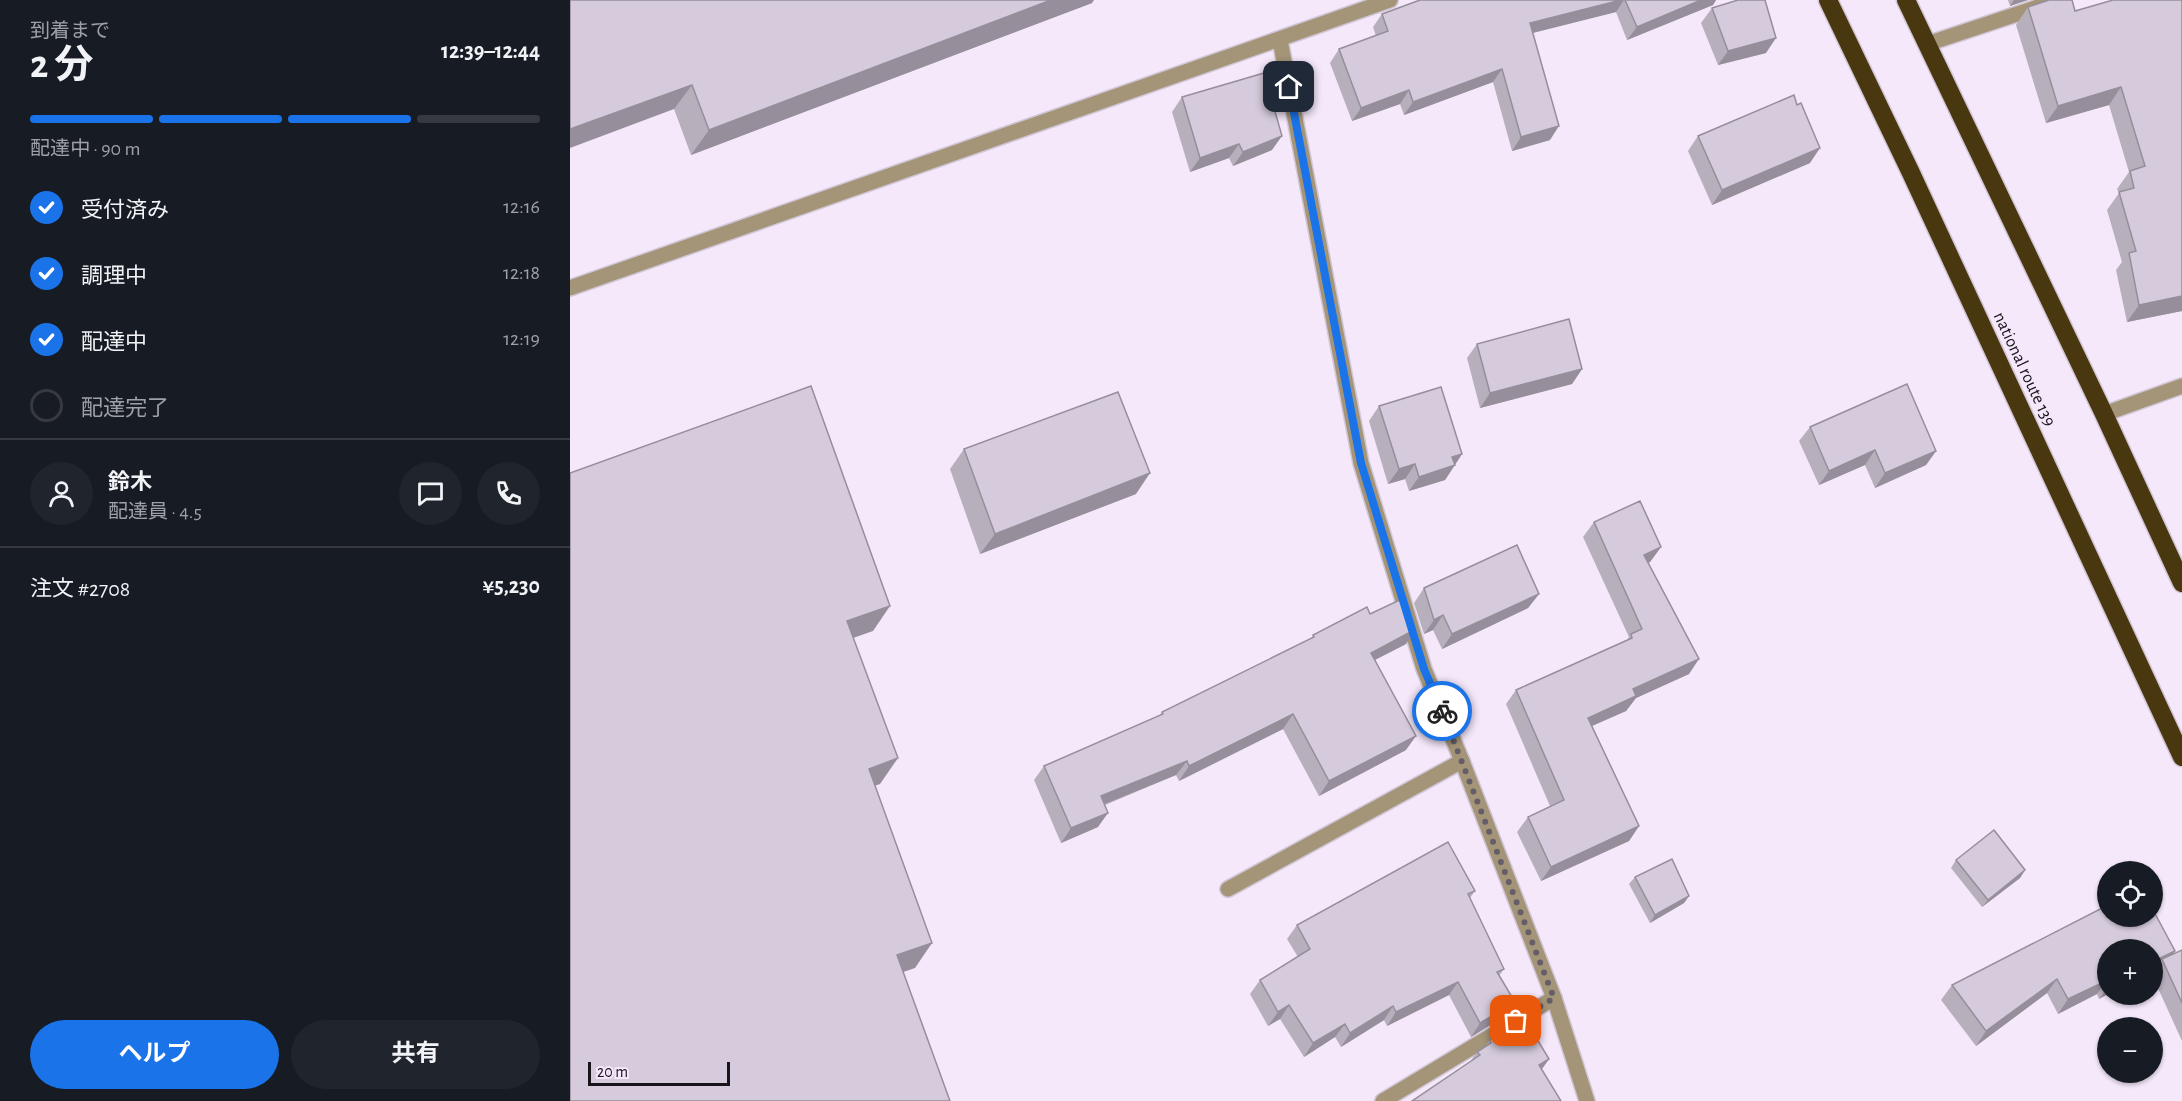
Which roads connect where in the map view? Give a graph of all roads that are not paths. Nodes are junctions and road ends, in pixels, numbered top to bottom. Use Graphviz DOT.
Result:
graph roads {
  1 [pos="1390,0"];
  2 [pos="1828,0"];
  3 [pos="1906,0"];
  4 [pos="2059,0"];
  5 [pos="1280,40"];
  6 [pos="1927,44"];
  7 [pos="570,288"];
  8 [pos="2182,386"];
  9 [pos="2104,414"];
  10 [pos="2182,583"];
  11 [pos="2182,757"];
  12 [pos="1462,761"];
  13 [pos="1228,889"];
  14 [pos="1554,998"];
  15 [pos="1383,1101"];
  16 [pos="1587,1101"];
  1 -- 5 [label="street"];
  2 -- 11 [label="highway, national route 139"];
  3 -- 6 [label="highway"];
  4 -- 6 [label="street"];
  5 -- 7 [label="street"];
  5 -- 12 [label="street"];
  6 -- 9 [label="highway"];
  8 -- 9 [label="street"];
  9 -- 10 [label="highway"];
  12 -- 13 [label="street"];
  12 -- 14 [label="street"];
  14 -- 15 [label="street"];
  14 -- 16 [label="street"];
}
